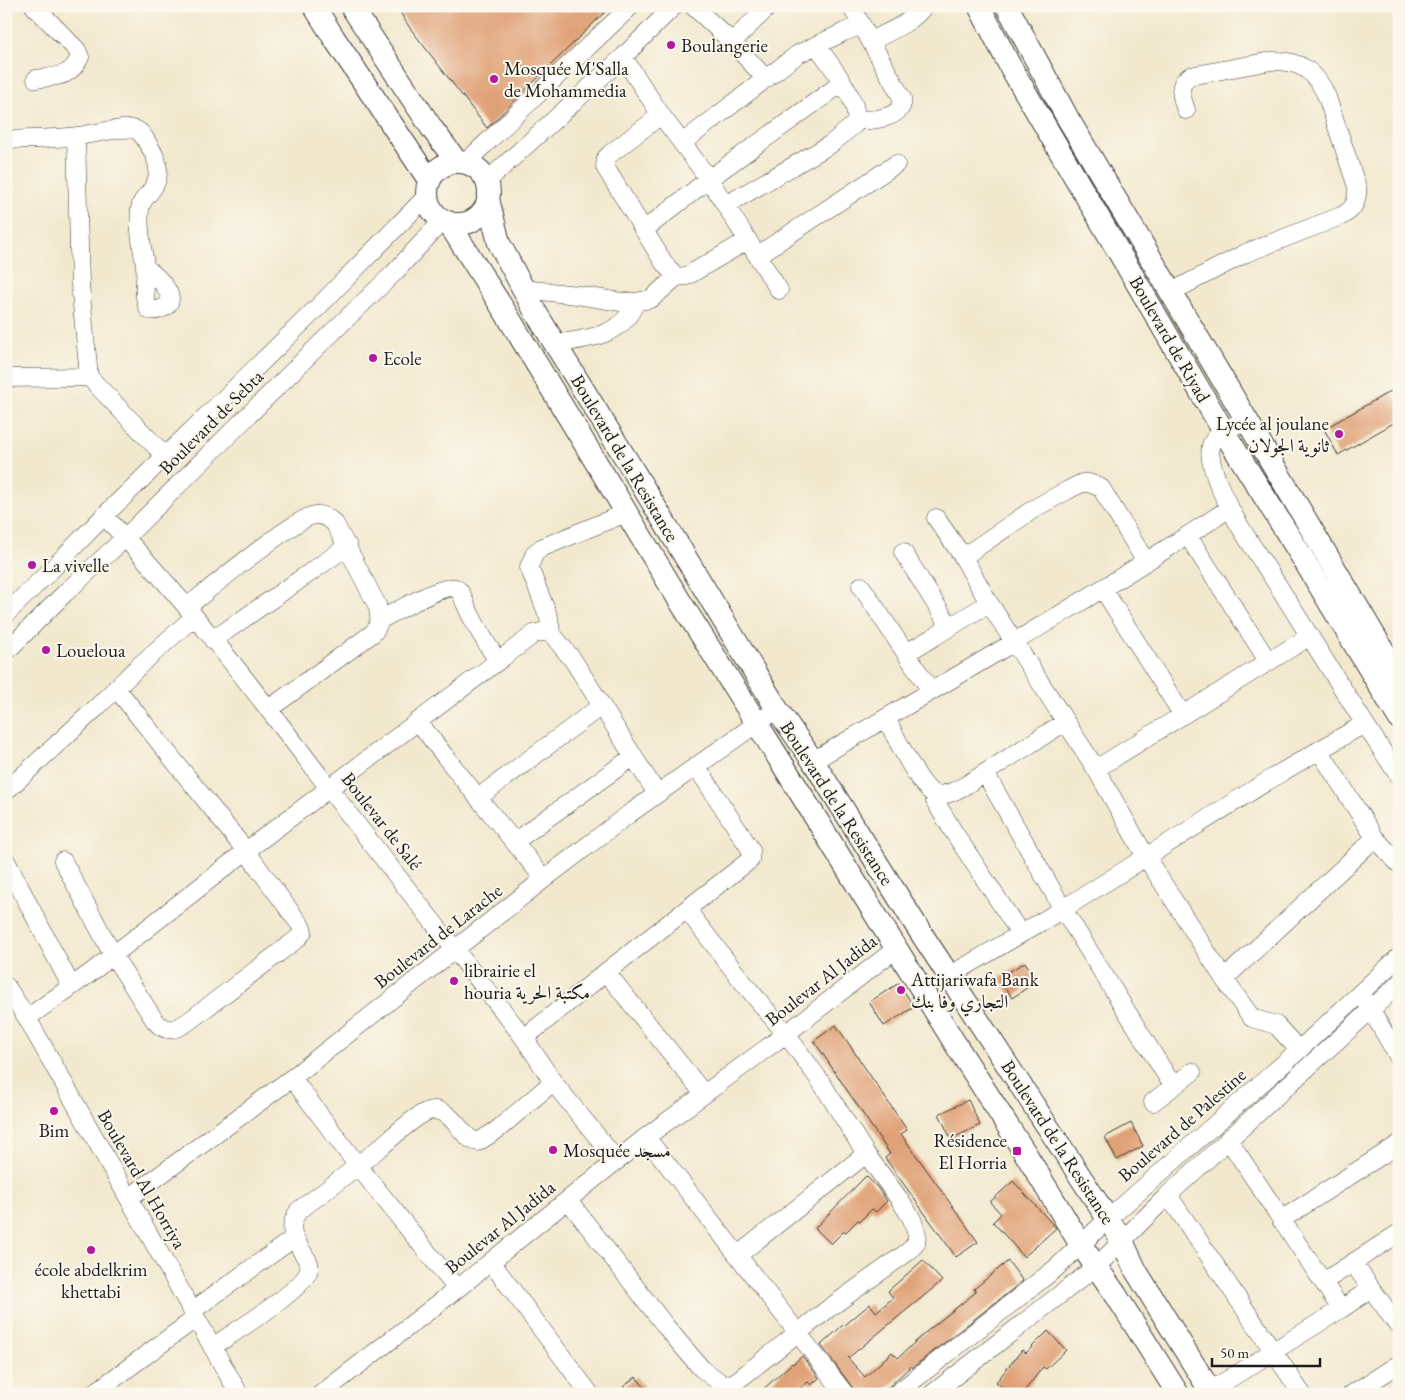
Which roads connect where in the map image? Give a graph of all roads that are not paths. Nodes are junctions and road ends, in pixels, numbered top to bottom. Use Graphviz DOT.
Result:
graph roads {
  1 [pos="34,6"];
  2 [pos="314,6"];
  3 [pos="351,6"];
  4 [pos="631,6"];
  5 [pos="674,6"];
  6 [pos="693,6"];
  7 [pos="768,6"];
  8 [pos="851,6"];
  9 [pos="924,6"];
  10 [pos="979,6"];
  11 [pos="1007,6"];
  12 [pos="862,25"];
  13 [pos="732,42"];
  14 [pos="871,42"];
  15 [pos="816,45"];
  16 [pos="623,57"];
  17 [pos="766,78"];
  18 [pos="36,79"];
  19 [pos="842,83"];
  20 [pos="1186,110"];
  21 [pos="661,115"];
  22 [pos="857,120"];
  23 [pos="76,136"];
  24 [pos="6,140"];
  25 [pos="682,144"];
  26 [pos="461,162"];
  27 [pos="896,164"];
  28 [pos="709,179"];
  29 [pos="428,188"];
  30 [pos="487,190"];
  31 [pos="726,205"];
  32 [pos="446,221"];
  33 [pos="644,230"];
  34 [pos="748,240"];
  35 [pos="758,255"];
  36 [pos="146,267"];
  37 [pos="676,277"];
  38 [pos="523,289"];
  39 [pos="779,290"];
  40 [pos="1171,292"];
  41 [pos="635,302"];
  42 [pos="555,344"];
  43 [pos="89,377"];
  44 [pos="6,378"];
  45 [pos="1247,420"];
  46 [pos="1224,432"];
  47 [pos="165,456"];
  48 [pos="1230,508"];
  49 [pos="626,513"];
  50 [pos="104,516"];
  51 [pos="936,518"];
  52 [pos="1188,536"];
  53 [pos="125,538"];
  54 [pos="348,546"];
  55 [pos="903,552"];
  56 [pos="962,557"];
  57 [pos="1146,562"];
  58 [pos="861,586"];
  59 [pos="1102,589"];
  60 [pos="989,603"];
  61 [pos="190,612"];
  62 [pos="6,614"];
  63 [pos="380,620"];
  64 [pos="950,627"];
  65 [pos="551,633"];
  66 [pos="1310,636"];
  67 [pos="213,640"];
  68 [pos="1014,643"];
  69 [pos="6,652"];
  70 [pos="906,653"];
  71 [pos="498,661"];
  72 [pos="1268,661"];
  73 [pos="1399,677"];
  74 [pos="116,688"];
  75 [pos="931,691"];
  76 [pos="601,706"];
  77 [pos="269,709"];
  78 [pos="776,709"];
  79 [pos="1182,714"];
  80 [pos="886,718"];
  81 [pos="1399,718"];
  82 [pos="418,721"];
  83 [pos="1065,722"];
  84 [pos="757,724"];
  85 [pos="1364,724"];
  86 [pos="1319,750"];
  87 [pos="634,756"];
  88 [pos="813,761"];
  89 [pos="696,766"];
  90 [pos="1096,768"];
  91 [pos="985,774"];
  92 [pos="1399,776"];
  93 [pos="329,789"];
  94 [pos="6,791"];
  95 [pos="934,793"];
  96 [pos="656,794"];
  97 [pos="479,797"];
  98 [pos="1375,838"];
  99 [pos="514,842"];
  100 [pos="246,851"];
  101 [pos="1146,856"];
  102 [pos="6,861"];
  103 [pos="63,861"];
  104 [pos="1399,864"];
  105 [pos="544,879"];
  106 [pos="1063,909"];
  107 [pos="687,910"];
  108 [pos="1020,934"];
  109 [pos="897,948"];
  110 [pos="456,950"];
  111 [pos="113,955"];
  112 [pos="1399,957"];
  113 [pos="606,972"];
  114 [pos="949,976"];
  115 [pos="1224,979"];
  116 [pos="1399,984"];
  117 [pos="6,986"];
  118 [pos="71,986"];
  119 [pos="1362,992"];
  120 [pos="1371,1009"];
  121 [pos="27,1018"];
  122 [pos="786,1034"];
  123 [pos="524,1038"];
  124 [pos="1299,1050"];
  125 [pos="1399,1058"];
  126 [pos="1192,1072"];
  127 [pos="292,1078"];
  128 [pos="553,1082"];
  129 [pos="1173,1086"];
  130 [pos="704,1094"];
  131 [pos="1153,1102"];
  132 [pos="646,1137"];
  133 [pos="1228,1139"];
  134 [pos="1399,1144"];
  135 [pos="866,1154"];
  136 [pos="617,1161"];
  137 [pos="358,1166"];
  138 [pos="1168,1195"];
  139 [pos="129,1198"];
  140 [pos="568,1200"];
  141 [pos="1108,1219"];
  142 [pos="1281,1220"];
  143 [pos="1399,1233"];
  144 [pos="294,1238"];
  145 [pos="1122,1241"];
  146 [pos="1081,1245"];
  147 [pos="738,1255"];
  148 [pos="491,1262"];
  149 [pos="1354,1263"];
  150 [pos="1096,1266"];
  151 [pos="1323,1282"];
  152 [pos="1371,1289"];
  153 [pos="457,1290"];
  154 [pos="1341,1309"];
  155 [pos="194,1314"];
  156 [pos="1398,1324"];
  157 [pos="797,1333"];
  158 [pos="212,1347"];
  159 [pos="1273,1352"];
  160 [pos="935,1363"];
  161 [pos="1399,1364"];
  162 [pos="952,1388"];
  163 [pos="1209,1393"];
  164 [pos="92,1394"];
  165 [pos="240,1394"];
  166 [pos="320,1394"];
  167 [pos="590,1394"];
  168 [pos="845,1394"];
  169 [pos="896,1394"];
  170 [pos="932,1394"];
  171 [pos="1178,1394"];
  172 [pos="1302,1394"];
  173 [pos="1352,1394"];
  1 -- 18 [label="street"];
  2 -- 29 [label="main road"];
  3 -- 26 [label="main road"];
  4 -- 26 [label="street"];
  5 -- 16 [label="street"];
  6 -- 13 [label="street"];
  7 -- 13 [label="street"];
  8 -- 12 [label="street"];
  9 -- 14 [label="street"];
  10 -- 46 [label="main road, Boulevard de Riyad"];
  11 -- 40 [label="main road, Boulevard de Riyad"];
  12 -- 14 [label="street"];
  12 -- 15 [label="street"];
  13 -- 17 [label="street"];
  14 -- 22 [label="street"];
  15 -- 17 [label="street"];
  15 -- 19 [label="street"];
  16 -- 21 [label="street"];
  16 -- 30 [label="street"];
  17 -- 25 [label="street"];
  19 -- 22 [label="street"];
  19 -- 28 [label="street"];
  20 -- 40 [label="street"];
  21 -- 25 [label="street"];
  21 -- 33 [label="street"];
  22 -- 31 [label="street"];
  23 -- 24 [label="street"];
  23 -- 36 [label="street"];
  23 -- 43 [label="street"];
  25 -- 28 [label="street"];
  26 -- 29 [label="main road"];
  26 -- 30 [label="main road"];
  27 -- 35 [label="street"];
  28 -- 31 [label="street"];
  28 -- 33 [label="street"];
  29 -- 32 [label="main road"];
  29 -- 47 [label="street, Boulevard de Sebta"];
  30 -- 32 [label="main road"];
  30 -- 38 [label="main road, Boulevard de la Resistance"];
  31 -- 34 [label="street"];
  32 -- 49 [label="main road, Boulevard de la Resistance"];
  32 -- 53 [label="street, Boulevard de Sebta"];
  33 -- 37 [label="street"];
  34 -- 35 [label="street"];
  34 -- 37 [label="street"];
  35 -- 39 [label="street"];
  37 -- 41 [label="street"];
  38 -- 41 [label="street"];
  38 -- 42 [label="main road, Boulevard de la Resistance"];
  40 -- 45 [label="main road, Boulevard de Riyad"];
  41 -- 42 [label="street"];
  42 -- 78 [label="main road, Boulevard de la Resistance"];
  43 -- 44 [label="street"];
  43 -- 47 [label="street"];
  45 -- 46 [label="street"];
  45 -- 73 [label="main road, Boulevard de Riyad"];
  46 -- 48 [label="street"];
  46 -- 81 [label="main road, Boulevard de Riyad"];
  47 -- 50 [label="street, Boulevard de Sebta"];
  48 -- 52 [label="street"];
  48 -- 66 [label="street"];
  49 -- 65 [label="street"];
  49 -- 84 [label="main road, Boulevard de la Resistance"];
  50 -- 53 [label="street, Boulevar de Salé"];
  50 -- 62 [label="street, Boulevard de Sebta"];
  51 -- 56 [label="street"];
  52 -- 57 [label="street"];
  52 -- 72 [label="street"];
  53 -- 61 [label="street, Boulevar de Salé"];
  53 -- 69 [label="street, Boulevard de Sebta"];
  54 -- 61 [label="street"];
  54 -- 63 [label="street"];
  54 -- 67 [label="street"];
  55 -- 64 [label="street"];
  56 -- 57 [label="street"];
  56 -- 60 [label="street"];
  57 -- 59 [label="street"];
  58 -- 70 [label="street"];
  59 -- 68 [label="street"];
  59 -- 79 [label="street"];
  60 -- 64 [label="street"];
  60 -- 68 [label="street"];
  61 -- 67 [label="street, Boulevar de Salé"];
  61 -- 74 [label="street"];
  63 -- 71 [label="street"];
  63 -- 77 [label="street"];
  64 -- 70 [label="street"];
  65 -- 71 [label="street"];
  65 -- 76 [label="street"];
  66 -- 72 [label="street"];
  66 -- 85 [label="street"];
  67 -- 77 [label="street, Boulevar de Salé"];
  68 -- 75 [label="street"];
  68 -- 83 [label="street"];
  70 -- 75 [label="street"];
  71 -- 82 [label="street"];
  72 -- 79 [label="street"];
  74 -- 94 [label="street"];
  74 -- 100 [label="street"];
  75 -- 80 [label="street"];
  76 -- 87 [label="street"];
  76 -- 97 [label="street"];
  77 -- 93 [label="street, Boulevar de Salé"];
  78 -- 84 [label="street, Boulevard de Larache"];
  78 -- 88 [label="main road, Boulevard de la Resistance"];
  79 -- 90 [label="street"];
  80 -- 88 [label="street"];
  80 -- 95 [label="street"];
  82 -- 93 [label="street"];
  82 -- 97 [label="street"];
  83 -- 90 [label="street"];
  83 -- 91 [label="street"];
  84 -- 89 [label="street, Boulevard de Larache"];
  84 -- 109 [label="main road, Boulevard de la Resistance"];
  85 -- 86 [label="street"];
  85 -- 92 [label="street"];
  86 -- 98 [label="street"];
  86 -- 101 [label="street"];
  87 -- 96 [label="street"];
  87 -- 99 [label="street"];
  88 -- 114 [label="main road, Boulevard de la Resistance"];
  89 -- 96 [label="street, Boulevard de Larache"];
  89 -- 107 [label="street"];
  90 -- 101 [label="street"];
  91 -- 95 [label="street"];
  91 -- 106 [label="street"];
  93 -- 100 [label="street"];
  93 -- 110 [label="street, Boulevar de Salé"];
  95 -- 108 [label="street"];
  96 -- 105 [label="street, Boulevard de Larache"];
  97 -- 99 [label="street"];
  98 -- 104 [label="street"];
  98 -- 115 [label="street"];
  99 -- 105 [label="street"];
  100 -- 111 [label="street"];
  100 -- 111 [label="street"];
  101 -- 106 [label="street"];
  101 -- 115 [label="street"];
  102 -- 118 [label="street"];
  103 -- 111 [label="street"];
  105 -- 110 [label="street, Boulevard de Larache"];
  106 -- 108 [label="street"];
  106 -- 129 [label="street"];
  107 -- 113 [label="street"];
  107 -- 122 [label="street"];
  108 -- 114 [label="street"];
  109 -- 122 [label="street, Boulevar Al Jadida"];
  109 -- 146 [label="main road, Boulevard de la Resistance"];
  110 -- 123 [label="street, Boulevar de Salé"];
  110 -- 127 [label="street, Boulevard de Larache"];
  111 -- 118 [label="street"];
  112 -- 119 [label="street, Boulevard de Palestine"];
  113 -- 123 [label="street"];
  113 -- 130 [label="street"];
  114 -- 141 [label="main road, Boulevard de la Resistance"];
  115 -- 124 [label="street"];
  116 -- 120 [label="street, Boulevard de Palestine"];
  117 -- 121 [label="street, Boulevard Al Horriya"];
  118 -- 121 [label="street"];
  119 -- 120 [label="street"];
  119 -- 124 [label="street, Boulevard de Palestine"];
  120 -- 125 [label="street"];
  120 -- 133 [label="street, Boulevard de Palestine"];
  121 -- 139 [label="street, Boulevard Al Horriya"];
  122 -- 130 [label="street, Boulevar Al Jadida"];
  122 -- 135 [label="street"];
  123 -- 128 [label="street, Boulevar de Salé"];
  124 -- 141 [label="street, Boulevard de Palestine"];
  126 -- 129 [label="street"];
  127 -- 137 [label="street"];
  127 -- 139 [label="street, Boulevard de Larache"];
  128 -- 136 [label="street, Boulevar de Salé"];
  128 -- 137 [label="street"];
  129 -- 131 [label="street"];
  130 -- 132 [label="street, Boulevar Al Jadida"];
  132 -- 136 [label="street, Boulevar Al Jadida"];
  132 -- 147 [label="street"];
  133 -- 138 [label="street, Boulevard de Palestine"];
  133 -- 142 [label="street"];
  134 -- 142 [label="street"];
  135 -- 147 [label="street"];
  135 -- 157 [label="street"];
  136 -- 140 [label="street, Boulevar Al Jadida"];
  137 -- 144 [label="street"];
  137 -- 153 [label="street"];
  138 -- 145 [label="street, Boulevard de Palestine"];
  138 -- 159 [label="street"];
  139 -- 155 [label="street, Boulevard Al Horriya"];
  140 -- 148 [label="street, Boulevar Al Jadida"];
  140 -- 157 [label="street"];
  141 -- 145 [label="main road, Boulevard de la Resistance"];
  141 -- 146 [label="street, Boulevard de Palestine"];
  142 -- 151 [label="street"];
  143 -- 149 [label="street"];
  144 -- 155 [label="street"];
  144 -- 158 [label="street"];
  145 -- 150 [label="street, Boulevard de Palestine"];
  145 -- 163 [label="main road, Boulevard de la Resistance"];
  146 -- 150 [label="main road, Boulevard de la Resistance"];
  146 -- 160 [label="street, Boulevard de Palestine"];
  147 -- 157 [label="street"];
  148 -- 153 [label="street, Boulevar Al Jadida"];
  148 -- 167 [label="street"];
  149 -- 151 [label="street"];
  149 -- 152 [label="street"];
  150 -- 162 [label="street, Boulevard de Palestine"];
  150 -- 171 [label="main road, Boulevard de la Resistance"];
  151 -- 154 [label="street"];
  152 -- 154 [label="street"];
  152 -- 156 [label="street"];
  153 -- 166 [label="street, Boulevar Al Jadida"];
  154 -- 159 [label="street"];
  155 -- 158 [label="street, Boulevard Al Horriya"];
  155 -- 164 [label="street"];
  157 -- 168 [label="street"];
  158 -- 165 [label="street, Boulevard Al Horriya"];
  159 -- 163 [label="street"];
  159 -- 172 [label="street"];
  160 -- 162 [label="street"];
  160 -- 169 [label="street, Boulevard de Palestine"];
  161 -- 173 [label="street"];
  162 -- 170 [label="street, Boulevard de Palestine"];
}
